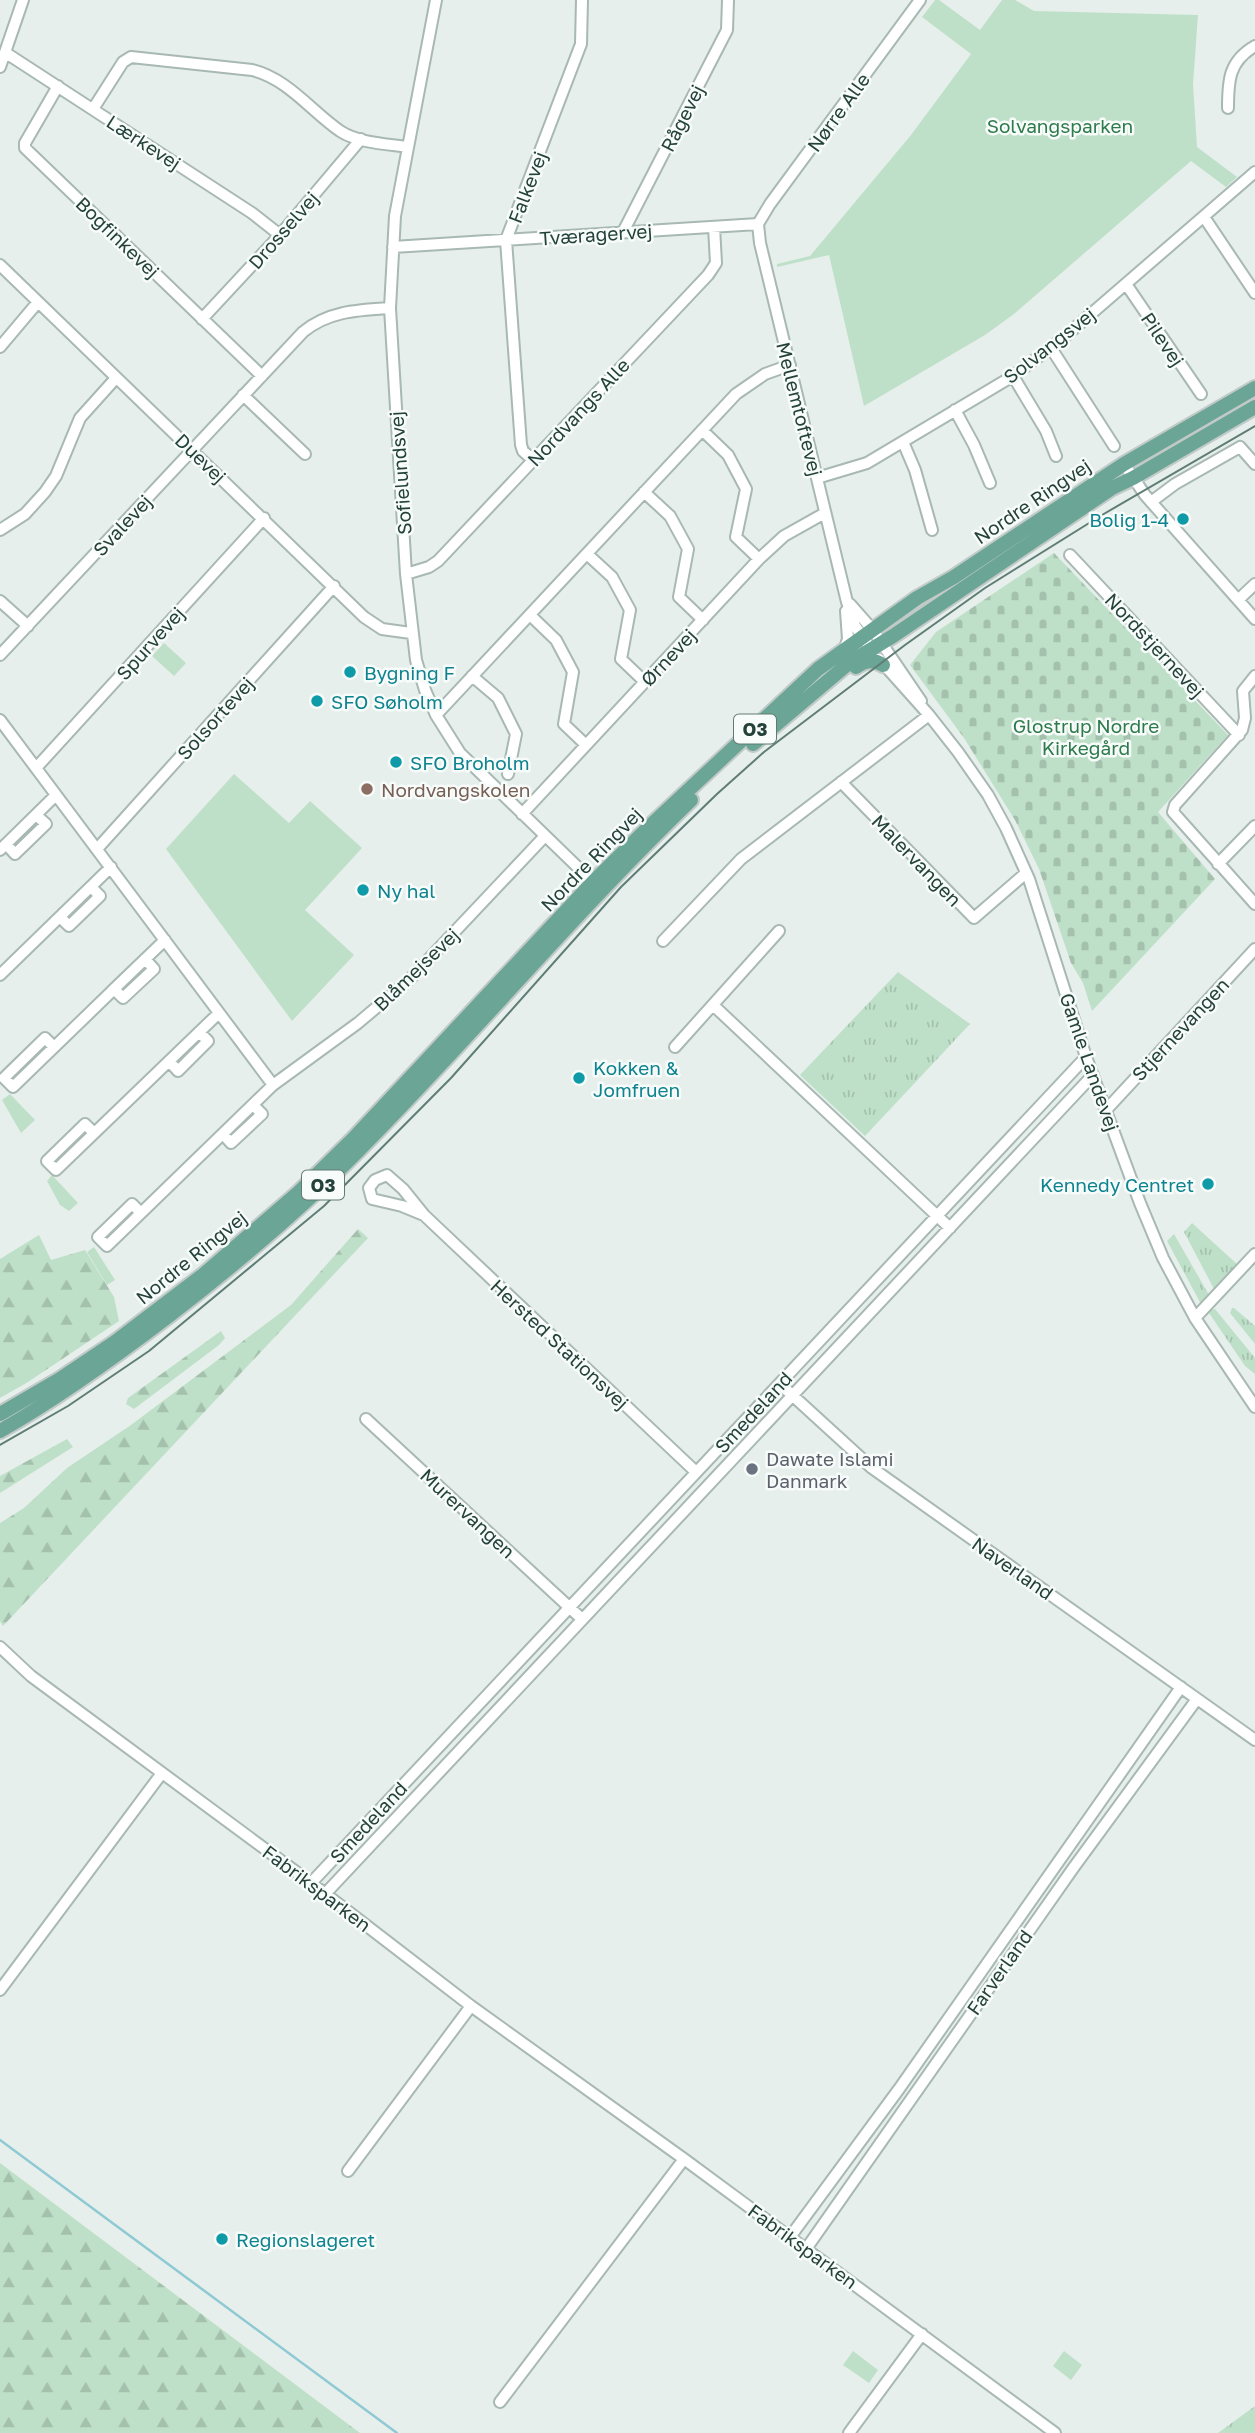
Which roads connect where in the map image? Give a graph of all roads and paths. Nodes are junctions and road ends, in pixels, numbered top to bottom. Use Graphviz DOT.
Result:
graph roads {
  1 [pos="23,0"];
  2 [pos="436,0"];
  3 [pos="582,0"];
  4 [pos="728,0"];
  5 [pos="920,0"];
  6 [pos="1255,46"];
  7 [pos="6,52"];
  8 [pos="0,67"];
  9 [pos="58,86"];
  10 [pos="1228,108"];
  11 [pos="93,109"];
  12 [pos="361,139"];
  13 [pos="408,147"];
  14 [pos="1255,172"];
  15 [pos="1204,216"];
  16 [pos="758,224"];
  17 [pos="715,227"];
  18 [pos="623,233"];
  19 [pos="280,235"];
  20 [pos="506,240"];
  21 [pos="393,247"];
  22 [pos="0,265"];
  23 [pos="1126,284"];
  24 [pos="1255,293"];
  25 [pos="38,302"];
  26 [pos="390,308"];
  27 [pos="202,319"];
  28 [pos="0,346"];
  29 [pos="1051,348"];
  30 [pos="790,365"];
  31 [pos="262,376"];
  32 [pos="1013,376"];
  33 [pos="116,378"];
  34 [pos="1255,388"];
  35 [pos="1200,394"];
  36 [pos="243,395"];
  37 [pos="1255,407"];
  38 [pos="955,410"];
  39 [pos="1185,428"];
  40 [pos="702,430"];
  41 [pos="903,442"];
  42 [pos="1114,446"];
  43 [pos="193,450"];
  44 [pos="305,454"];
  45 [pos="1056,456"];
  46 [pos="533,460"];
  47 [pos="1124,464"];
  48 [pos="1255,464"];
  49 [pos="817,478"];
  50 [pos="1135,481"];
  51 [pos="990,483"];
  52 [pos="644,492"];
  53 [pos="1151,502"];
  54 [pos="825,513"];
  55 [pos="264,518"];
  56 [pos="0,530"];
  57 [pos="932,530"];
  58 [pos="587,554"];
  59 [pos="1070,555"];
  60 [pos="759,559"];
  61 [pos="407,574"];
  62 [pos="1255,584"];
  63 [pos="334,586"];
  64 [pos="845,594"];
  65 [pos="1238,600"];
  66 [pos="0,601"];
  67 [pos="530,615"];
  68 [pos="1255,619"];
  69 [pos="703,620"];
  70 [pos="28,626"];
  71 [pos="411,633"];
  72 [pos="873,639"];
  73 [pos="845,648"];
  74 [pos="0,655"];
  75 [pos="883,665"];
  76 [pos="472,676"];
  77 [pos="1255,676"];
  78 [pos="645,682"];
  79 [pos="794,708"];
  80 [pos="436,715"];
  81 [pos="929,715"];
  82 [pos="0,720"];
  83 [pos="1239,735"];
  84 [pos="586,745"];
  85 [pos="36,768"];
  86 [pos="508,774"];
  87 [pos="841,782"];
  88 [pos="57,795"];
  89 [pos="522,814"];
  90 [pos="1255,826"];
  91 [pos="545,836"];
  92 [pos="3,847"];
  93 [pos="97,849"];
  94 [pos="1218,864"];
  95 [pos="111,867"];
  96 [pos="1026,873"];
  97 [pos="593,882"];
  98 [pos="1255,904"];
  99 [pos="779,931"];
  100 [pos="165,940"];
  101 [pos="663,941"];
  102 [pos="1255,949"];
  103 [pos="2,968"];
  104 [pos="713,1005"];
  105 [pos="219,1013"];
  106 [pos="54,1047"];
  107 [pos="675,1047"];
  108 [pos="1086,1057"];
  109 [pos="1093,1075"];
  110 [pos="273,1085"];
  111 [pos="1106,1110"];
  112 [pos="94,1133"];
  113 [pos="141,1213"];
  114 [pos="424,1215"];
  115 [pos="937,1216"];
  116 [pos="950,1228"];
  117 [pos="1255,1254"];
  118 [pos="1195,1318"];
  119 [pos="780,1384"];
  120 [pos="793,1396"];
  121 [pos="1255,1407"];
  122 [pos="0,1414"];
  123 [pos="366,1419"];
  124 [pos="0,1431"];
  125 [pos="696,1472"];
  126 [pos="677,1492"];
  127 [pos="690,1505"];
  128 [pos="569,1607"];
  129 [pos="582,1619"];
  130 [pos="0,1647"];
  131 [pos="1181,1687"];
  132 [pos="1197,1699"];
  133 [pos="1255,1741"];
  134 [pos="162,1773"];
  135 [pos="1061,1858"];
  136 [pos="1074,1867"];
  137 [pos="311,1883"];
  138 [pos="325,1894"];
  139 [pos="1000,1945"];
  140 [pos="1012,1954"];
  141 [pos="0,1990"];
  142 [pos="959,2004"];
  143 [pos="471,2006"];
  144 [pos="971,2012"];
  145 [pos="943,2027"];
  146 [pos="955,2035"];
  147 [pos="867,2133"];
  148 [pos="880,2143"];
  149 [pos="684,2159"];
  150 [pos="348,2171"];
  151 [pos="790,2237"];
  152 [pos="806,2249"];
  153 [pos="922,2334"];
  154 [pos="500,2402"];
  155 [pos="849,2433"];
  156 [pos="1055,2433"];
  1 -- 7 [label="street"];
  2 -- 13 [label="street, Sofielundsvej"];
  3 -- 20 [label="street, Falkevej"];
  4 -- 18 [label="street, Rågevej"];
  5 -- 16 [label="street, Nørre Alle"];
  6 -- 10 [label="street"];
  7 -- 8 [label="street"];
  7 -- 9 [label="street, Lærkevej"];
  9 -- 11 [label="street, Lærkevej"];
  9 -- 27 [label="street, Bogfinkevej"];
  11 -- 12 [label="street"];
  11 -- 19 [label="street, Lærkevej"];
  12 -- 13 [label="street"];
  12 -- 19 [label="street, Drosselvej"];
  13 -- 21 [label="street, Sofielundsvej"];
  14 -- 15 [label="street, Solvangsvej"];
  15 -- 23 [label="street, Solvangsvej"];
  15 -- 24 [label="street"];
  16 -- 17 [label="street, Tværagervej"];
  16 -- 30 [label="street, Mellemtoftevej"];
  17 -- 18 [label="street, Tværagervej"];
  17 -- 46 [label="street, Nordvangs Alle"];
  18 -- 20 [label="street, Tværagervej"];
  19 -- 27 [label="street, Drosselvej"];
  20 -- 21 [label="street, Tværagervej"];
  20 -- 46 [label="street, Falkevej"];
  21 -- 26 [label="street, Sofielundsvej"];
  22 -- 25 [label="street, Duevej"];
  23 -- 29 [label="street, Solvangsvej"];
  23 -- 35 [label="street, Pilevej"];
  25 -- 28 [label="street"];
  25 -- 33 [label="street, Duevej"];
  26 -- 31 [label="street, Svalevej"];
  26 -- 61 [label="street, Sofielundsvej"];
  27 -- 31 [label="street, Bogfinkevej"];
  29 -- 32 [label="street, Solvangsvej"];
  29 -- 42 [label="street"];
  30 -- 40 [label="street"];
  30 -- 49 [label="street, Mellemtoftevej"];
  31 -- 36 [label="street, Svalevej"];
  32 -- 38 [label="street, Solvangsvej"];
  32 -- 45 [label="street"];
  33 -- 43 [label="street, Duevej"];
  33 -- 56 [label="street"];
  34 -- 39 [label="main road, Nordre Ringvej / O3"];
  36 -- 43 [label="street, Svalevej"];
  36 -- 44 [label="street"];
  37 -- 50 [label="main road, Nordre Ringvej / O3"];
  38 -- 41 [label="street, Solvangsvej"];
  38 -- 51 [label="street"];
  39 -- 47 [label="main road, Nordre Ringvej / O3"];
  39 -- 50 [label="main road"];
  40 -- 52 [label="street"];
  40 -- 60 [label="street"];
  41 -- 49 [label="street, Solvangsvej"];
  41 -- 57 [label="street"];
  43 -- 55 [label="street, Duevej"];
  43 -- 70 [label="street, Svalevej"];
  46 -- 61 [label="street, Nordvangs Alle"];
  47 -- 50 [label="street"];
  47 -- 72 [label="main road, Nordre Ringvej / O3"];
  48 -- 53 [label="street"];
  49 -- 54 [label="street, Mellemtoftevej"];
  50 -- 53 [label="street"];
  50 -- 72 [label="main road, Nordre Ringvej / O3"];
  52 -- 58 [label="street"];
  52 -- 69 [label="street"];
  53 -- 65 [label="street"];
  54 -- 60 [label="street, Ørnevej"];
  54 -- 64 [label="street, Mellemtoftevej"];
  55 -- 63 [label="street, Duevej"];
  55 -- 85 [label="street, Spurvevej"];
  58 -- 67 [label="street"];
  58 -- 78 [label="street"];
  59 -- 83 [label="street, Nordstjernevej"];
  60 -- 69 [label="street, Ørnevej"];
  61 -- 71 [label="street, Sofielundsvej"];
  62 -- 65 [label="street"];
  63 -- 71 [label="street, Duevej"];
  63 -- 93 [label="street, Solsortevej"];
  64 -- 72 [label="street, Mellemtoftevej"];
  64 -- 73 [label="street, Mellemtoftevej"];
  65 -- 68 [label="street"];
  66 -- 70 [label="street"];
  67 -- 76 [label="street"];
  67 -- 84 [label="street"];
  69 -- 78 [label="street, Ørnevej"];
  70 -- 74 [label="street, Svalevej"];
  71 -- 80 [label="street, Sofielundsvej"];
  72 -- 73 [label="main road, Nordre Ringvej / O3"];
  72 -- 75 [label="street, Gamle Landevej"];
  72 -- 79 [label="main road, Nordre Ringvej / O3"];
  72 -- 81 [label="street, Gamle Landevej"];
  73 -- 97 [label="main road, Nordre Ringvej / O3"];
  75 -- 79 [label="main road"];
  75 -- 81 [label="street, Gamle Landevej"];
  76 -- 80 [label="street"];
  76 -- 86 [label="street"];
  77 -- 83 [label="street"];
  78 -- 84 [label="street, Ørnevej"];
  79 -- 124 [label="main road, Nordre Ringvej / O3"];
  80 -- 89 [label="street, Sofielundsvej"];
  81 -- 87 [label="street"];
  81 -- 96 [label="street, Gamle Landevej"];
  82 -- 85 [label="street"];
  83 -- 94 [label="street"];
  84 -- 89 [label="street, Ørnevej"];
  85 -- 88 [label="street"];
  87 -- 96 [label="street, Malervangen"];
  87 -- 101 [label="street"];
  88 -- 92 [label="street"];
  88 -- 93 [label="street"];
  89 -- 91 [label="street, Sofielundsvej"];
  90 -- 94 [label="street"];
  91 -- 97 [label="street, Sofielundsvej"];
  91 -- 110 [label="street, Blåmejsevej"];
  93 -- 95 [label="street"];
  94 -- 98 [label="street"];
  95 -- 100 [label="street"];
  95 -- 103 [label="street"];
  96 -- 108 [label="street, Gamle Landevej"];
  97 -- 122 [label="main road, Nordre Ringvej / O3"];
  99 -- 104 [label="street"];
  100 -- 105 [label="street"];
  100 -- 106 [label="street"];
  102 -- 111 [label="street, Stjernevangen"];
  104 -- 107 [label="street"];
  104 -- 115 [label="street"];
  105 -- 110 [label="street"];
  105 -- 112 [label="street"];
  106 -- 106 [label="street"];
  108 -- 109 [label="street, Gamle Landevej"];
  108 -- 115 [label="street, Smedeland"];
  109 -- 111 [label="street, Gamle Landevej"];
  109 -- 116 [label="street, Smedeland"];
  110 -- 113 [label="street, Blåmejsevej"];
  111 -- 118 [label="street, Gamle Landevej"];
  112 -- 112 [label="street"];
  114 -- 114 [label="street, Hersted Stationsvej"];
  114 -- 125 [label="street, Hersted Stationsvej"];
  115 -- 116 [label="street"];
  115 -- 119 [label="street, Smedeland"];
  116 -- 120 [label="street, Smedeland"];
  117 -- 118 [label="street"];
  118 -- 121 [label="street, Gamle Landevej"];
  119 -- 120 [label="street, Naverland"];
  119 -- 125 [label="street, Smedeland"];
  120 -- 127 [label="street, Smedeland"];
  120 -- 131 [label="street, Naverland"];
  123 -- 128 [label="street, Murervangen"];
  125 -- 126 [label="street, Smedeland"];
  126 -- 127 [label="street"];
  126 -- 128 [label="street, Smedeland"];
  127 -- 129 [label="street, Smedeland"];
  128 -- 129 [label="street"];
  128 -- 137 [label="street, Smedeland"];
  129 -- 138 [label="street, Smedeland"];
  130 -- 134 [label="street, Fabriksparken"];
  131 -- 132 [label="street, Naverland"];
  131 -- 135 [label="street, Farverland"];
  132 -- 133 [label="street, Naverland"];
  132 -- 136 [label="street, Farverland"];
  134 -- 137 [label="street, Fabriksparken"];
  134 -- 141 [label="street"];
  135 -- 136 [label="street"];
  135 -- 139 [label="street, Farverland"];
  136 -- 140 [label="street, Farverland"];
  137 -- 138 [label="street, Fabriksparken"];
  138 -- 143 [label="street, Fabriksparken"];
  139 -- 140 [label="street"];
  139 -- 142 [label="street, Farverland"];
  140 -- 144 [label="street, Farverland"];
  142 -- 144 [label="street"];
  142 -- 145 [label="street, Farverland"];
  143 -- 149 [label="street, Fabriksparken"];
  143 -- 150 [label="street"];
  144 -- 146 [label="street, Farverland"];
  145 -- 146 [label="street"];
  145 -- 147 [label="street, Farverland"];
  146 -- 148 [label="street, Farverland"];
  147 -- 148 [label="street"];
  147 -- 151 [label="street, Farverland"];
  148 -- 152 [label="street, Farverland"];
  149 -- 151 [label="street, Fabriksparken"];
  149 -- 154 [label="street"];
  151 -- 152 [label="street, Fabriksparken"];
  152 -- 153 [label="street, Fabriksparken"];
  153 -- 155 [label="street"];
  153 -- 156 [label="street, Fabriksparken"];
}
